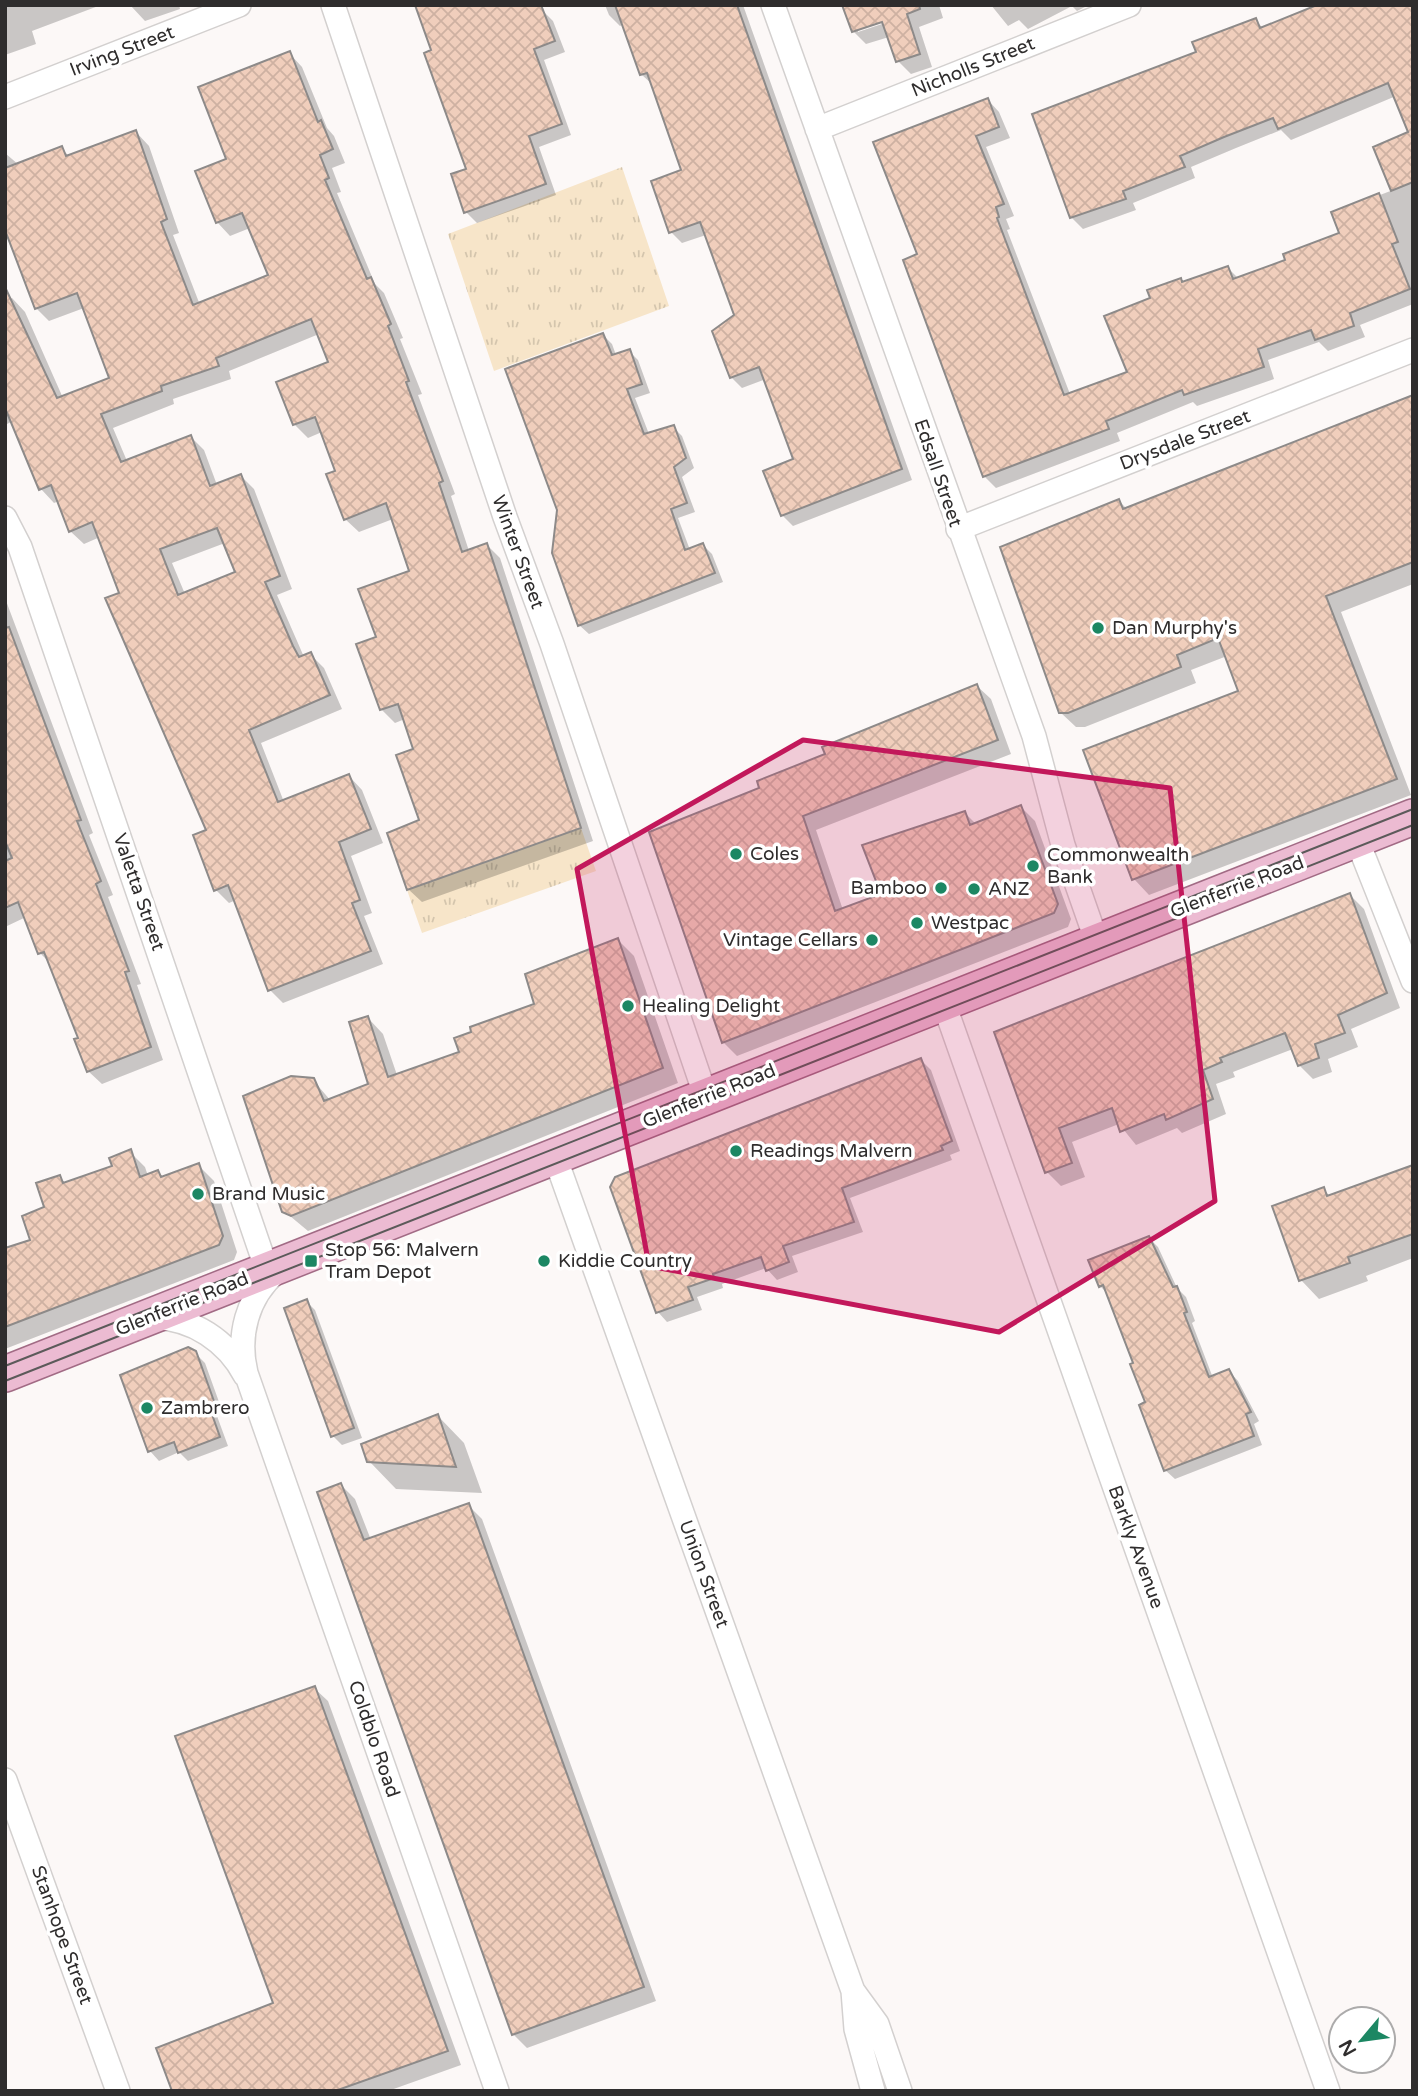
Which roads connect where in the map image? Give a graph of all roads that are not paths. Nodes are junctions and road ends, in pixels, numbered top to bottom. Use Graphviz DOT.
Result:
graph roads {
  1 [pos="239,5"];
  2 [pos="333,5"];
  3 [pos="773,5"];
  4 [pos="1129,5"];
  5 [pos="5,97"];
  6 [pos="817,129"];
  7 [pos="1413,350"];
  8 [pos="5,518"];
  9 [pos="958,529"];
  10 [pos="1413,817"];
  11 [pos="1357,840"];
  12 [pos="1097,942"];
  13 [pos="1413,981"];
  14 [pos="944,1004"];
  15 [pos="706,1097"];
  16 [pos="555,1157"];
  17 [pos="281,1264"];
  18 [pos="140,1320"];
  19 [pos="5,1374"];
  20 [pos="251,1387"];
  21 [pos="5,1780"];
  22 [pos="853,1991"];
  23 [pos="898,2084"];
  24 [pos="868,2089"];
  25 [pos="118,2091"];
  26 [pos="497,2091"];
  27 [pos="1328,2091"];
  1 -- 5 [label="street, Irving Street"];
  2 -- 15 [label="street, Winter Street"];
  3 -- 6 [label="street, Edsall Street"];
  4 -- 6 [label="street, Nicholls Street"];
  6 -- 9 [label="street, Edsall Street"];
  7 -- 9 [label="street, Drysdale Street"];
  8 -- 17 [label="street, Valetta Street"];
  9 -- 12 [label="street, Edsall Street"];
  10 -- 11 [label="main road, Glenferrie Road"];
  11 -- 12 [label="main road, Glenferrie Road"];
  11 -- 13 [label="street"];
  12 -- 14 [label="main road, Glenferrie Road"];
  14 -- 15 [label="main road, Glenferrie Road"];
  14 -- 27 [label="street, Barkly Avenue"];
  15 -- 16 [label="main road, Glenferrie Road"];
  16 -- 17 [label="main road, Glenferrie Road"];
  16 -- 22 [label="street, Union Street"];
  17 -- 18 [label="main road, Glenferrie Road"];
  17 -- 20 [label="street, Coldblo Road"];
  18 -- 19 [label="main road, Glenferrie Road"];
  18 -- 20 [label="street, Coldblo Road"];
  20 -- 26 [label="street, Coldblo Road"];
  21 -- 25 [label="street, Stanhope Street"];
  22 -- 23 [label="street, Union Street"];
  22 -- 24 [label="street, Union Street"];
  23 -- 24 [label="street"];
}
